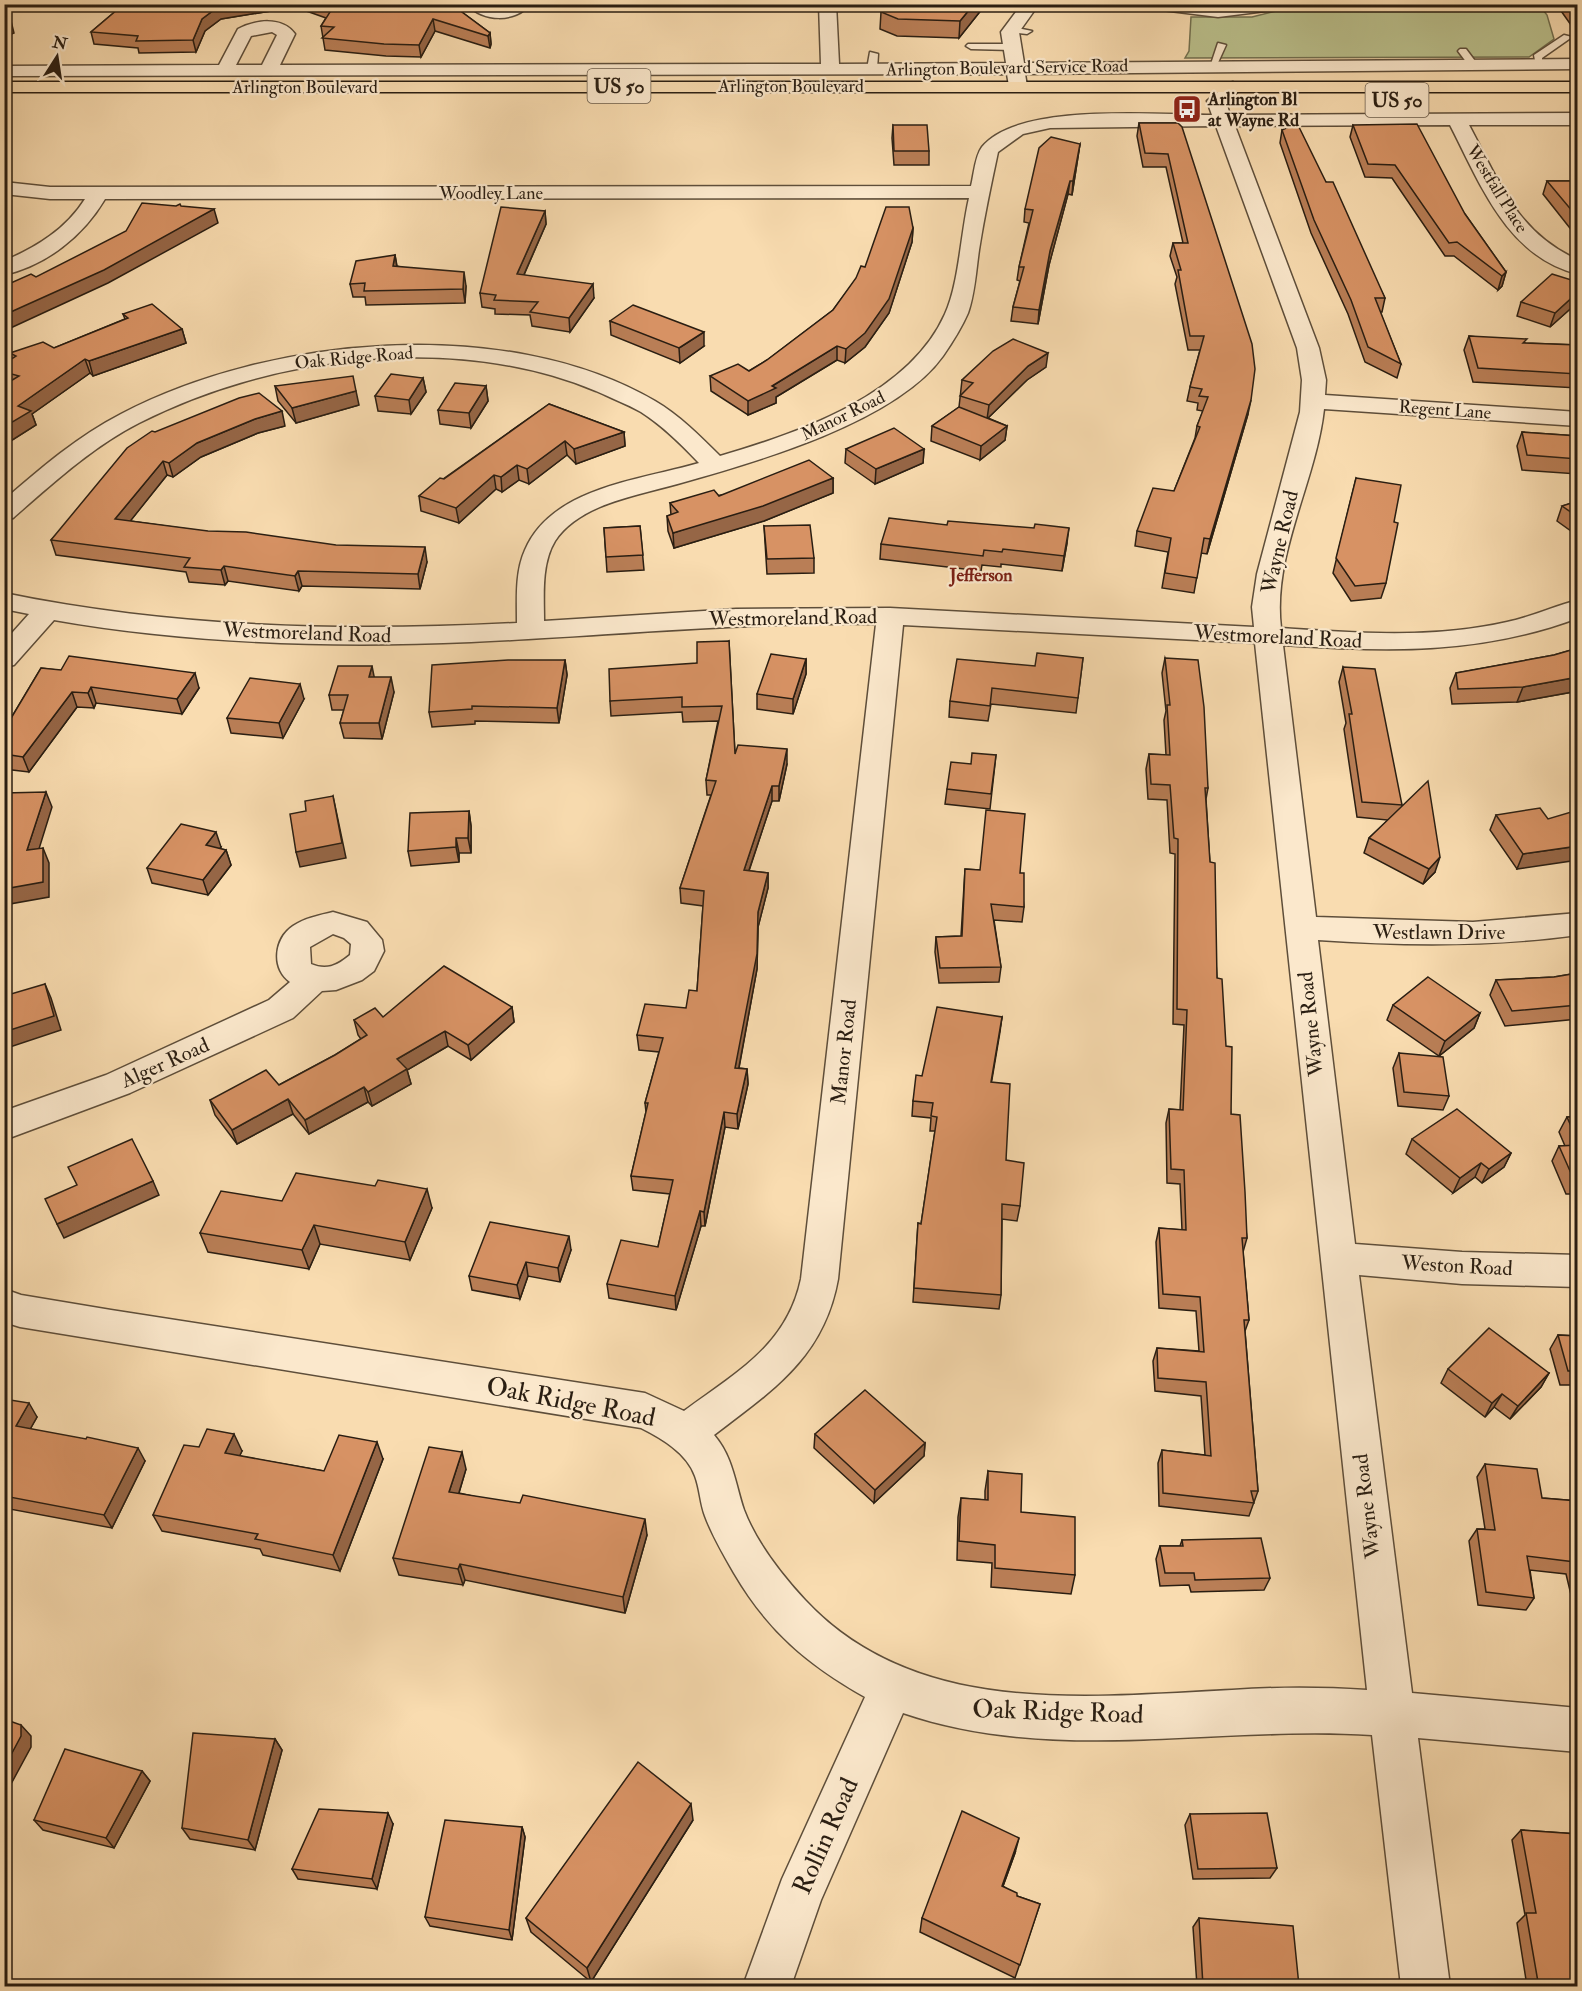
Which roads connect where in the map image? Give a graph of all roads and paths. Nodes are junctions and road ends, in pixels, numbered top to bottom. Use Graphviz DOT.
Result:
graph roads {
  1 [pos="476,4"];
  2 [pos="522,4"];
  3 [pos="827,4"];
  4 [pos="1031,4"];
  5 [pos="1154,4"];
  6 [pos="1282,4"];
  7 [pos="1017,36"];
  8 [pos="1567,37"];
  9 [pos="1221,45"];
  10 [pos="971,46"];
  11 [pos="1539,64"];
  12 [pos="1578,64"];
  13 [pos="1213,65"];
  14 [pos="830,69"];
  15 [pos="4,70"];
  16 [pos="225,70"];
  17 [pos="269,70"];
  18 [pos="1018,77"];
  19 [pos="4,87"];
  20 [pos="1578,87"];
  21 [pos="1233,88"];
  22 [pos="966,100"];
  23 [pos="1578,100"];
  24 [pos="4,103"];
  25 [pos="1219,110"];
  26 [pos="1456,120"];
  27 [pos="1578,120"];
  28 [pos="4,188"];
  29 [pos="979,192"];
  30 [pos="99,193"];
  31 [pos="1578,268"];
  32 [pos="4,269"];
  33 [pos="1313,401"];
  34 [pos="1578,419"];
  35 [pos="714,464"];
  36 [pos="4,513"];
  37 [pos="4,602"];
  38 [pos="1578,608"];
  39 [pos="48,610"];
  40 [pos="890,616"];
  41 [pos="530,630"];
  42 [pos="1267,637"];
  43 [pos="4,659"];
  44 [pos="1578,924"];
  45 [pos="1300,927"];
  46 [pos="315,979"];
  47 [pos="4,1126"];
  48 [pos="1338,1258"];
  49 [pos="1578,1271"];
  50 [pos="4,1305"];
  51 [pos="686,1433"];
  52 [pos="891,1689"];
  53 [pos="1392,1712"];
  54 [pos="1578,1730"];
  55 [pos="767,1986"];
  56 [pos="1425,1986"];
  1 -- 2 [label="street"];
  3 -- 14 [label="street"];
  4 -- 7 [label="street"];
  5 -- 6 [label="street"];
  7 -- 10 [label="lane"];
  7 -- 18 [label="street"];
  8 -- 11 [label="lane"];
  9 -- 13 [label="lane"];
  11 -- 12 [label="street, Arlington Boulevard Service Road"];
  11 -- 13 [label="street, Arlington Boulevard Service Road"];
  13 -- 18 [label="street, Arlington Boulevard Service Road"];
  14 -- 17 [label="street, Arlington Boulevard Service Road"];
  14 -- 18 [label="street, Arlington Boulevard Service Road"];
  15 -- 16 [label="street, Arlington Boulevard Service Road"];
  16 -- 17 [label="street, Arlington Boulevard Service Road"];
  16 -- 17 [label="street"];
  18 -- 19 [label="highway, Arlington Boulevard / US 50"];
  18 -- 21 [label="highway, Arlington Boulevard / US 50"];
  18 -- 22 [label="highway"];
  20 -- 21 [label="highway, Arlington Boulevard / US 50"];
  21 -- 25 [label="street"];
  22 -- 24 [label="highway, Arlington Boulevard / US 50"];
  22 -- 25 [label="highway, Arlington Boulevard / US 50"];
  23 -- 25 [label="highway, Arlington Boulevard / US 50"];
  25 -- 26 [label="street"];
  25 -- 29 [label="street, Manor Road"];
  25 -- 33 [label="street, Wayne Road"];
  26 -- 27 [label="street"];
  26 -- 31 [label="street, Westfall Place"];
  28 -- 30 [label="street, Woodley Lane"];
  29 -- 30 [label="street, Woodley Lane"];
  29 -- 35 [label="street, Manor Road"];
  30 -- 32 [label="street"];
  33 -- 34 [label="street, Regent Lane"];
  33 -- 42 [label="street, Wayne Road"];
  35 -- 36 [label="street, Oak Ridge Road"];
  35 -- 41 [label="street, Manor Road"];
  37 -- 39 [label="street, Westmoreland Road"];
  38 -- 42 [label="street, Westmoreland Road"];
  39 -- 41 [label="street, Westmoreland Road"];
  39 -- 43 [label="street"];
  40 -- 41 [label="street, Westmoreland Road"];
  40 -- 42 [label="street, Westmoreland Road"];
  40 -- 51 [label="street, Manor Road"];
  42 -- 45 [label="street, Wayne Road"];
  44 -- 45 [label="street, Westlawn Drive"];
  45 -- 48 [label="street, Wayne Road"];
  46 -- 47 [label="street, Alger Road"];
  48 -- 49 [label="street, Weston Road"];
  48 -- 53 [label="street, Wayne Road"];
  50 -- 51 [label="street, Oak Ridge Road"];
  51 -- 52 [label="street, Oak Ridge Road"];
  52 -- 53 [label="street, Oak Ridge Road"];
  52 -- 55 [label="street, Rollin Road"];
  53 -- 54 [label="street, Oak Ridge Road"];
  53 -- 56 [label="street, Wayne Road"];
}
